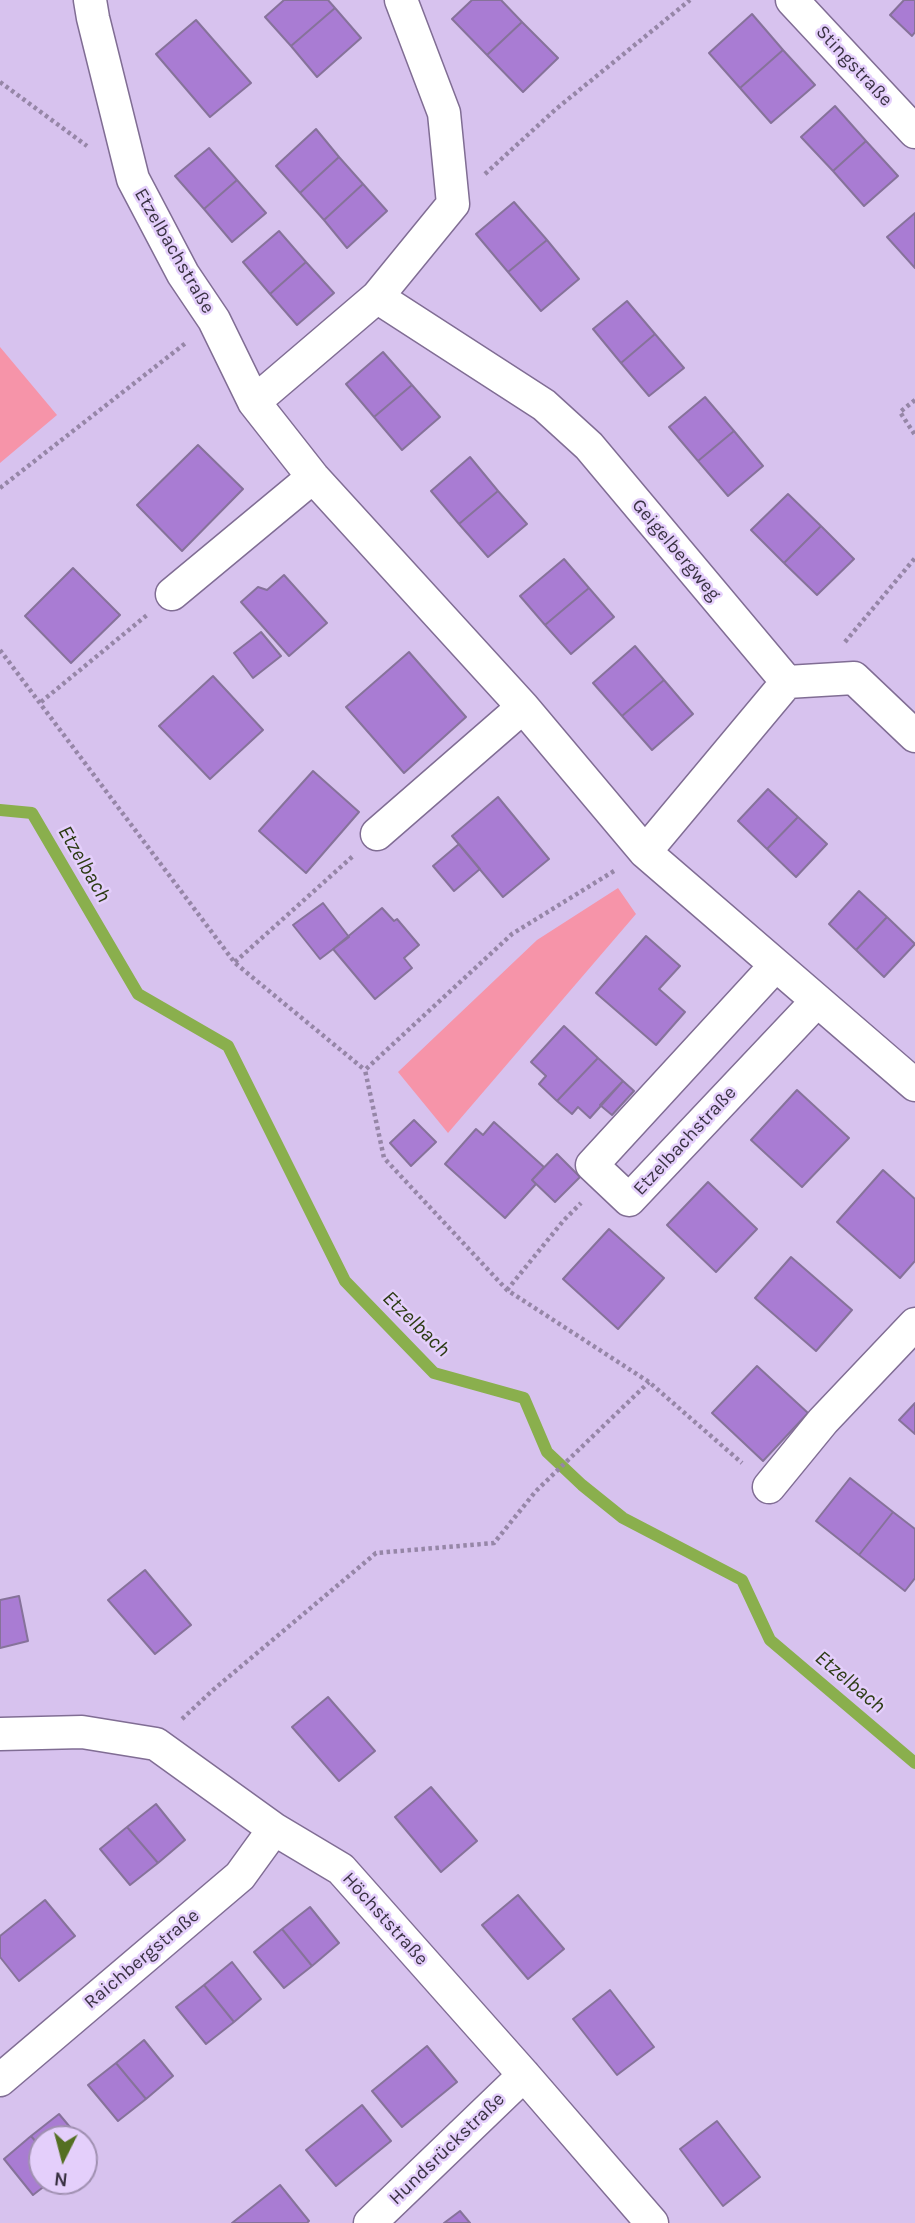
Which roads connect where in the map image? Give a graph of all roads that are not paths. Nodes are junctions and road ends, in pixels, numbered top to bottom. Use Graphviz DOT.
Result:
graph roads {
  1 [pos="90,0"];
  2 [pos="401,0"];
  3 [pos="792,0"];
  4 [pos="915,132"];
  5 [pos="377,297"];
  6 [pos="254,402"];
  7 [pos="313,477"];
  8 [pos="172,594"];
  9 [pos="787,682"];
  10 [pos="523,707"];
  11 [pos="915,736"];
  12 [pos="377,834"];
  13 [pos="645,852"];
  14 [pos="775,966"];
  15 [pos="817,1001"];
  16 [pos="915,1085"];
  17 [pos="915,1324"];
  18 [pos="769,1487"];
  19 [pos="0,1734"];
  20 [pos="274,1829"];
  21 [pos="524,2075"];
  22 [pos="0,2080"];
  23 [pos="370,2223"];
  24 [pos="652,2223"];
  1 -- 6 [label="street, Etzelbachstraße"];
  2 -- 5 [label="street"];
  3 -- 4 [label="street, Stingstraße"];
  5 -- 6 [label="street"];
  5 -- 9 [label="street, Geigelbergweg"];
  6 -- 7 [label="street, Etzelbachstraße"];
  7 -- 8 [label="street"];
  7 -- 10 [label="street, Etzelbachstraße"];
  9 -- 11 [label="street"];
  9 -- 13 [label="street"];
  10 -- 12 [label="street"];
  10 -- 13 [label="street, Etzelbachstraße"];
  13 -- 14 [label="street, Etzelbachstraße"];
  14 -- 15 [label="street, Etzelbachstraße"];
  14 -- 15 [label="street, Etzelbachstraße"];
  15 -- 16 [label="street, Etzelbachstraße"];
  17 -- 18 [label="street"];
  19 -- 20 [label="street, Höchststraße"];
  20 -- 21 [label="street, Höchststraße"];
  20 -- 22 [label="street, Raichbergstraße"];
  21 -- 23 [label="street, Hundsrückstraße"];
  21 -- 24 [label="street, Höchststraße"];
}
